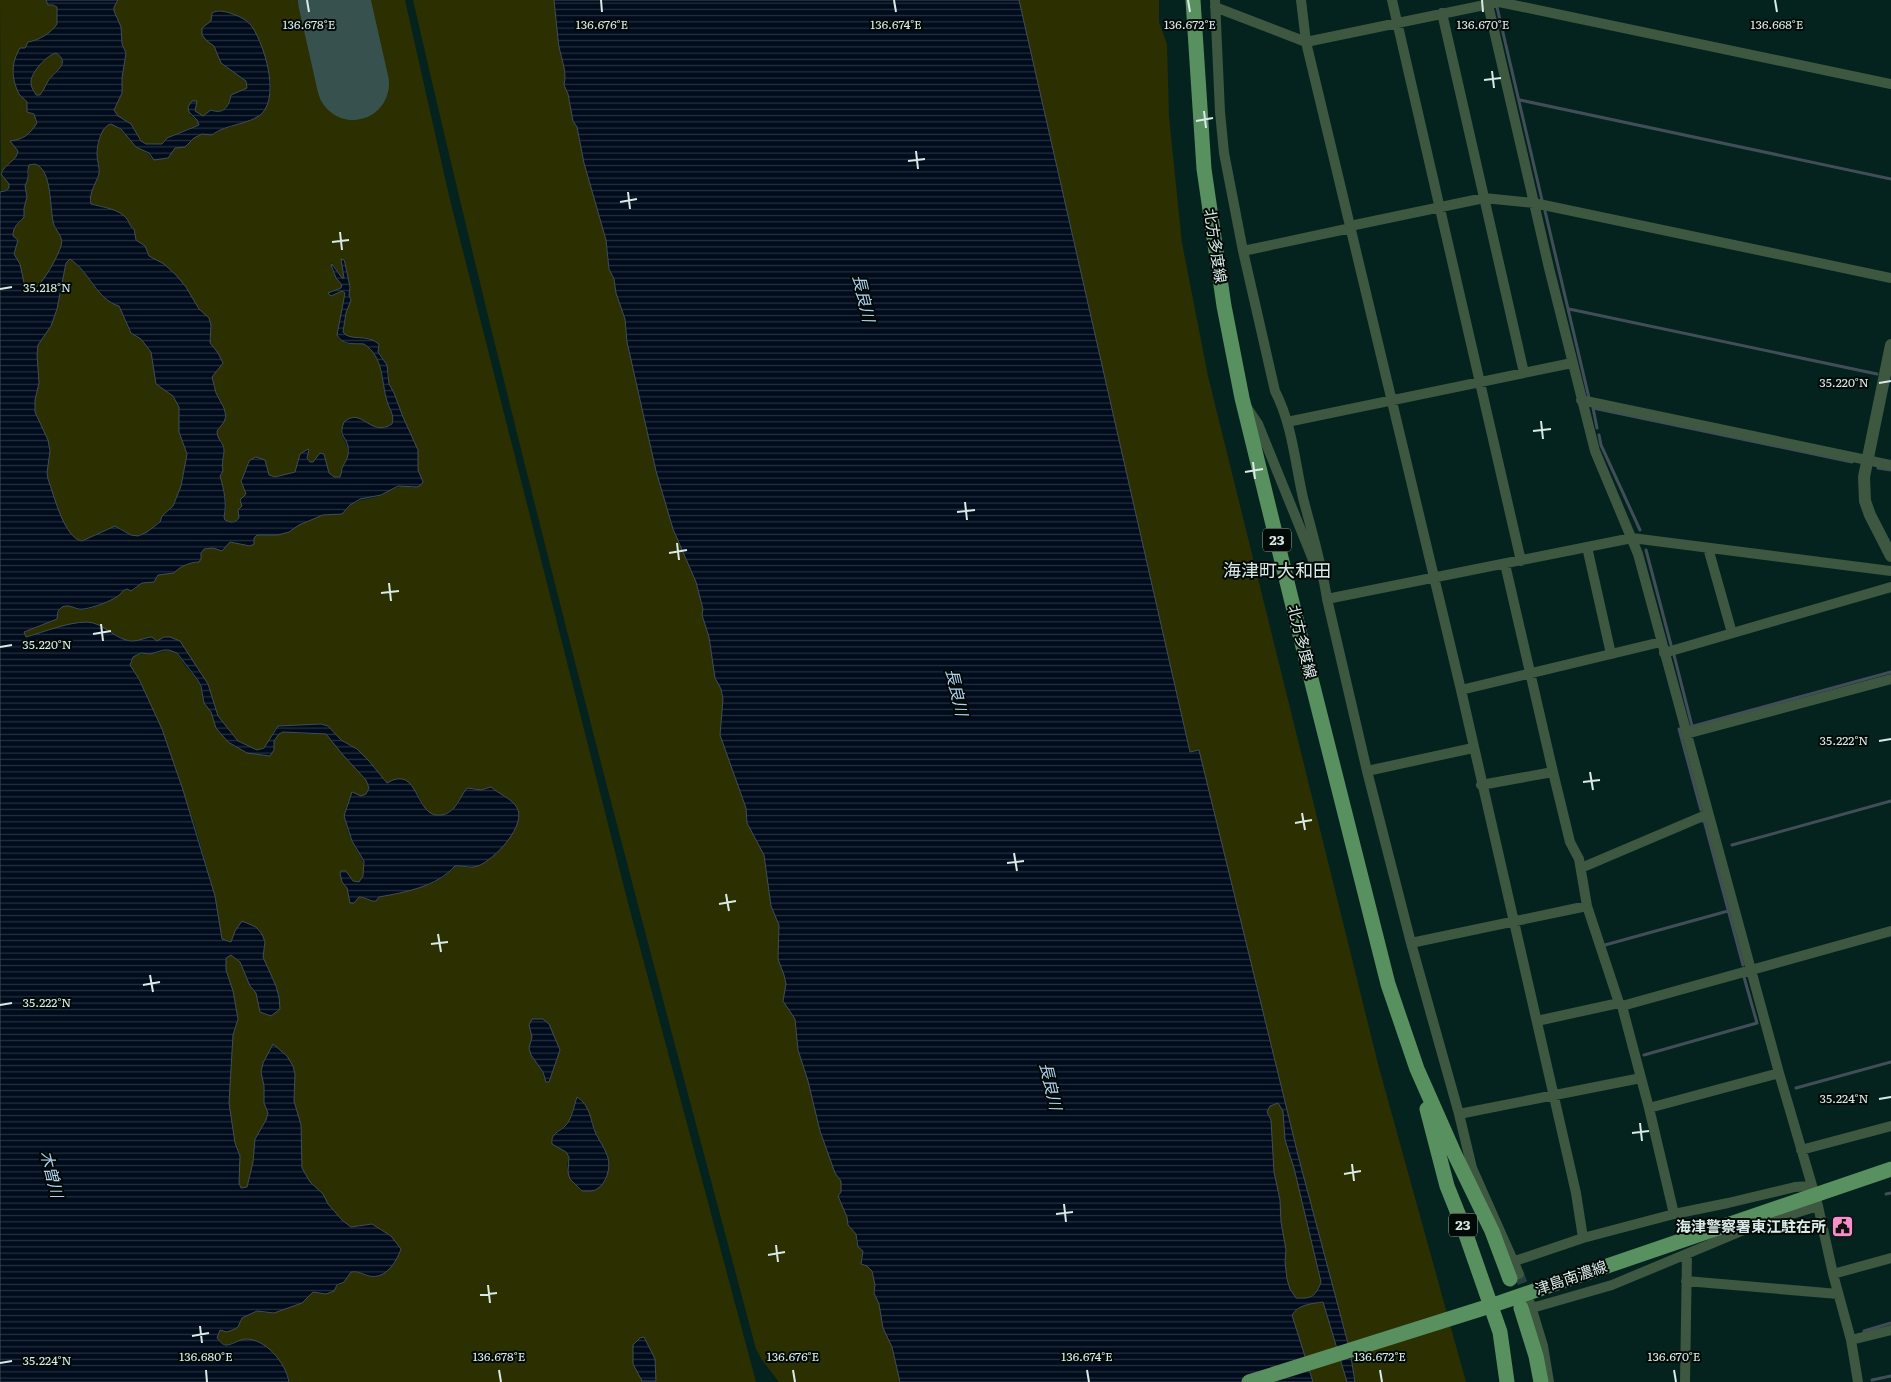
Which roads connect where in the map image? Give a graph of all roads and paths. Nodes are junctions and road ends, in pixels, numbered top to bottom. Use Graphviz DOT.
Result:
graph roads {
  1 [pos="1193,0"];
  2 [pos="1301,0"];
  3 [pos="1392,0"];
  4 [pos="1488,2"];
  5 [pos="1215,3"];
  6 [pos="1442,13"];
  7 [pos="1397,23"];
  8 [pos="1306,42"];
  9 [pos="1891,84"];
  10 [pos="1484,198"];
  11 [pos="1534,203"];
  12 [pos="1441,208"];
  13 [pos="1351,227"];
  14 [pos="1243,251"];
  15 [pos="1891,278"];
  16 [pos="1891,345"];
  17 [pos="1572,363"];
  18 [pos="1524,373"];
  19 [pos="1480,382"];
  20 [pos="1242,398"];
  21 [pos="1391,400"];
  22 [pos="1581,400"];
  23 [pos="1287,422"];
  24 [pos="1867,460"];
  25 [pos="1891,465"];
  26 [pos="1632,538"];
  27 [pos="1587,547"];
  28 [pos="1708,548"];
  29 [pos="1891,556"];
  30 [pos="1521,560"];
  31 [pos="1505,564"];
  32 [pos="1891,572"];
  33 [pos="1433,578"];
  34 [pos="1891,587"];
  35 [pos="1327,599"];
  36 [pos="1732,633"];
  37 [pos="1661,642"];
  38 [pos="1664,653"];
  39 [pos="1611,654"];
  40 [pos="1530,674"];
  41 [pos="1891,678"];
  42 [pos="1461,690"];
  43 [pos="1686,734"];
  44 [pos="1473,748"];
  45 [pos="1367,771"];
  46 [pos="1553,772"];
  47 [pos="1481,786"];
  48 [pos="1708,814"];
  49 [pos="1581,868"];
  50 [pos="1587,906"];
  51 [pos="1513,922"];
  52 [pos="1891,931"];
  53 [pos="1411,943"];
  54 [pos="1750,969"];
  55 [pos="1620,1004"];
  56 [pos="1537,1021"];
  57 [pos="1417,1069"];
  58 [pos="1779,1072"];
  59 [pos="1641,1078"];
  60 [pos="1553,1096"];
  61 [pos="1649,1108"];
  62 [pos="1459,1114"];
  63 [pos="1891,1126"];
  64 [pos="1801,1150"];
  65 [pos="1891,1169"];
  66 [pos="1814,1196"];
  67 [pos="1674,1214"];
  68 [pos="1583,1238"];
  69 [pos="1687,1254"];
  70 [pos="1891,1258"];
  71 [pos="1514,1261"];
  72 [pos="1833,1274"];
  73 [pos="1515,1277"];
  74 [pos="1686,1281"];
  75 [pos="1838,1294"];
  76 [pos="1526,1304"];
  77 [pos="1490,1306"];
  78 [pos="1891,1330"];
  79 [pos="1851,1340"];
  80 [pos="1249,1382"];
  81 [pos="1507,1382"];
  82 [pos="1540,1382"];
  83 [pos="1549,1382"];
  84 [pos="1685,1382"];
  85 [pos="1858,1382"];
  1 -- 20 [label="main road, 北方多度線 / 23"];
  2 -- 8 [label="street"];
  3 -- 7 [label="street"];
  4 -- 6 [label="street"];
  4 -- 9 [label="street"];
  4 -- 11 [label="street"];
  5 -- 8 [label="street"];
  5 -- 14 [label="street"];
  6 -- 7 [label="street"];
  6 -- 10 [label="street"];
  7 -- 8 [label="street"];
  7 -- 12 [label="street"];
  8 -- 13 [label="street"];
  10 -- 11 [label="street"];
  10 -- 12 [label="street"];
  10 -- 18 [label="street"];
  11 -- 15 [label="street"];
  11 -- 17 [label="street"];
  12 -- 13 [label="street"];
  12 -- 19 [label="street"];
  13 -- 14 [label="street"];
  13 -- 21 [label="street"];
  14 -- 23 [label="street"];
  16 -- 24 [label="street"];
  17 -- 18 [label="street"];
  17 -- 22 [label="street"];
  18 -- 19 [label="street"];
  19 -- 21 [label="street"];
  19 -- 30 [label="street"];
  20 -- 35 [label="street"];
  20 -- 57 [label="main road, 北方多度線 / 23"];
  21 -- 23 [label="street"];
  21 -- 33 [label="street"];
  22 -- 24 [label="street"];
  22 -- 26 [label="street"];
  23 -- 35 [label="street"];
  24 -- 25 [label="street"];
  24 -- 29 [label="street"];
  26 -- 27 [label="street"];
  26 -- 28 [label="street"];
  26 -- 37 [label="street"];
  27 -- 30 [label="street"];
  27 -- 39 [label="street"];
  28 -- 32 [label="street"];
  28 -- 36 [label="street"];
  30 -- 31 [label="street"];
  31 -- 33 [label="street"];
  31 -- 40 [label="street"];
  33 -- 35 [label="street"];
  33 -- 42 [label="street"];
  34 -- 36 [label="street"];
  35 -- 45 [label="street"];
  36 -- 38 [label="street"];
  37 -- 38 [label="street"];
  37 -- 39 [label="street"];
  38 -- 43 [label="street"];
  39 -- 40 [label="street"];
  40 -- 42 [label="street"];
  40 -- 46 [label="street"];
  41 -- 43 [label="street"];
  42 -- 44 [label="street"];
  43 -- 48 [label="street"];
  44 -- 45 [label="street"];
  44 -- 47 [label="street"];
  45 -- 53 [label="street"];
  46 -- 47 [label="street"];
  46 -- 49 [label="street"];
  47 -- 51 [label="street"];
  48 -- 49 [label="street"];
  48 -- 54 [label="street"];
  49 -- 50 [label="street"];
  50 -- 51 [label="street"];
  50 -- 55 [label="street"];
  51 -- 53 [label="street"];
  51 -- 56 [label="street"];
  52 -- 54 [label="street"];
  53 -- 62 [label="street"];
  54 -- 55 [label="street"];
  54 -- 58 [label="street"];
  55 -- 56 [label="street"];
  55 -- 59 [label="street"];
  56 -- 60 [label="street"];
  57 -- 73 [label="main road"];
  57 -- 77 [label="main road, 23"];
  58 -- 61 [label="street"];
  58 -- 64 [label="street"];
  59 -- 60 [label="street"];
  59 -- 61 [label="street"];
  60 -- 62 [label="street"];
  60 -- 68 [label="street"];
  61 -- 67 [label="street"];
  62 -- 71 [label="street"];
  63 -- 64 [label="street"];
  64 -- 66 [label="street"];
  65 -- 66 [label="main road, 津島南濃線"];
  66 -- 67 [label="street"];
  66 -- 69 [label="street"];
  66 -- 72 [label="street"];
  66 -- 77 [label="main road, 津島南濃線"];
  67 -- 68 [label="street"];
  68 -- 71 [label="street"];
  69 -- 74 [label="street"];
  69 -- 76 [label="street"];
  70 -- 72 [label="street"];
  71 -- 73 [label="street"];
  72 -- 75 [label="street"];
  74 -- 75 [label="street"];
  74 -- 84 [label="street"];
  75 -- 79 [label="street"];
  76 -- 82 [label="main road"];
  76 -- 83 [label="street"];
  77 -- 80 [label="main road, 津島南濃線"];
  77 -- 81 [label="main road, 23"];
  78 -- 79 [label="street"];
  79 -- 85 [label="street"];
}
